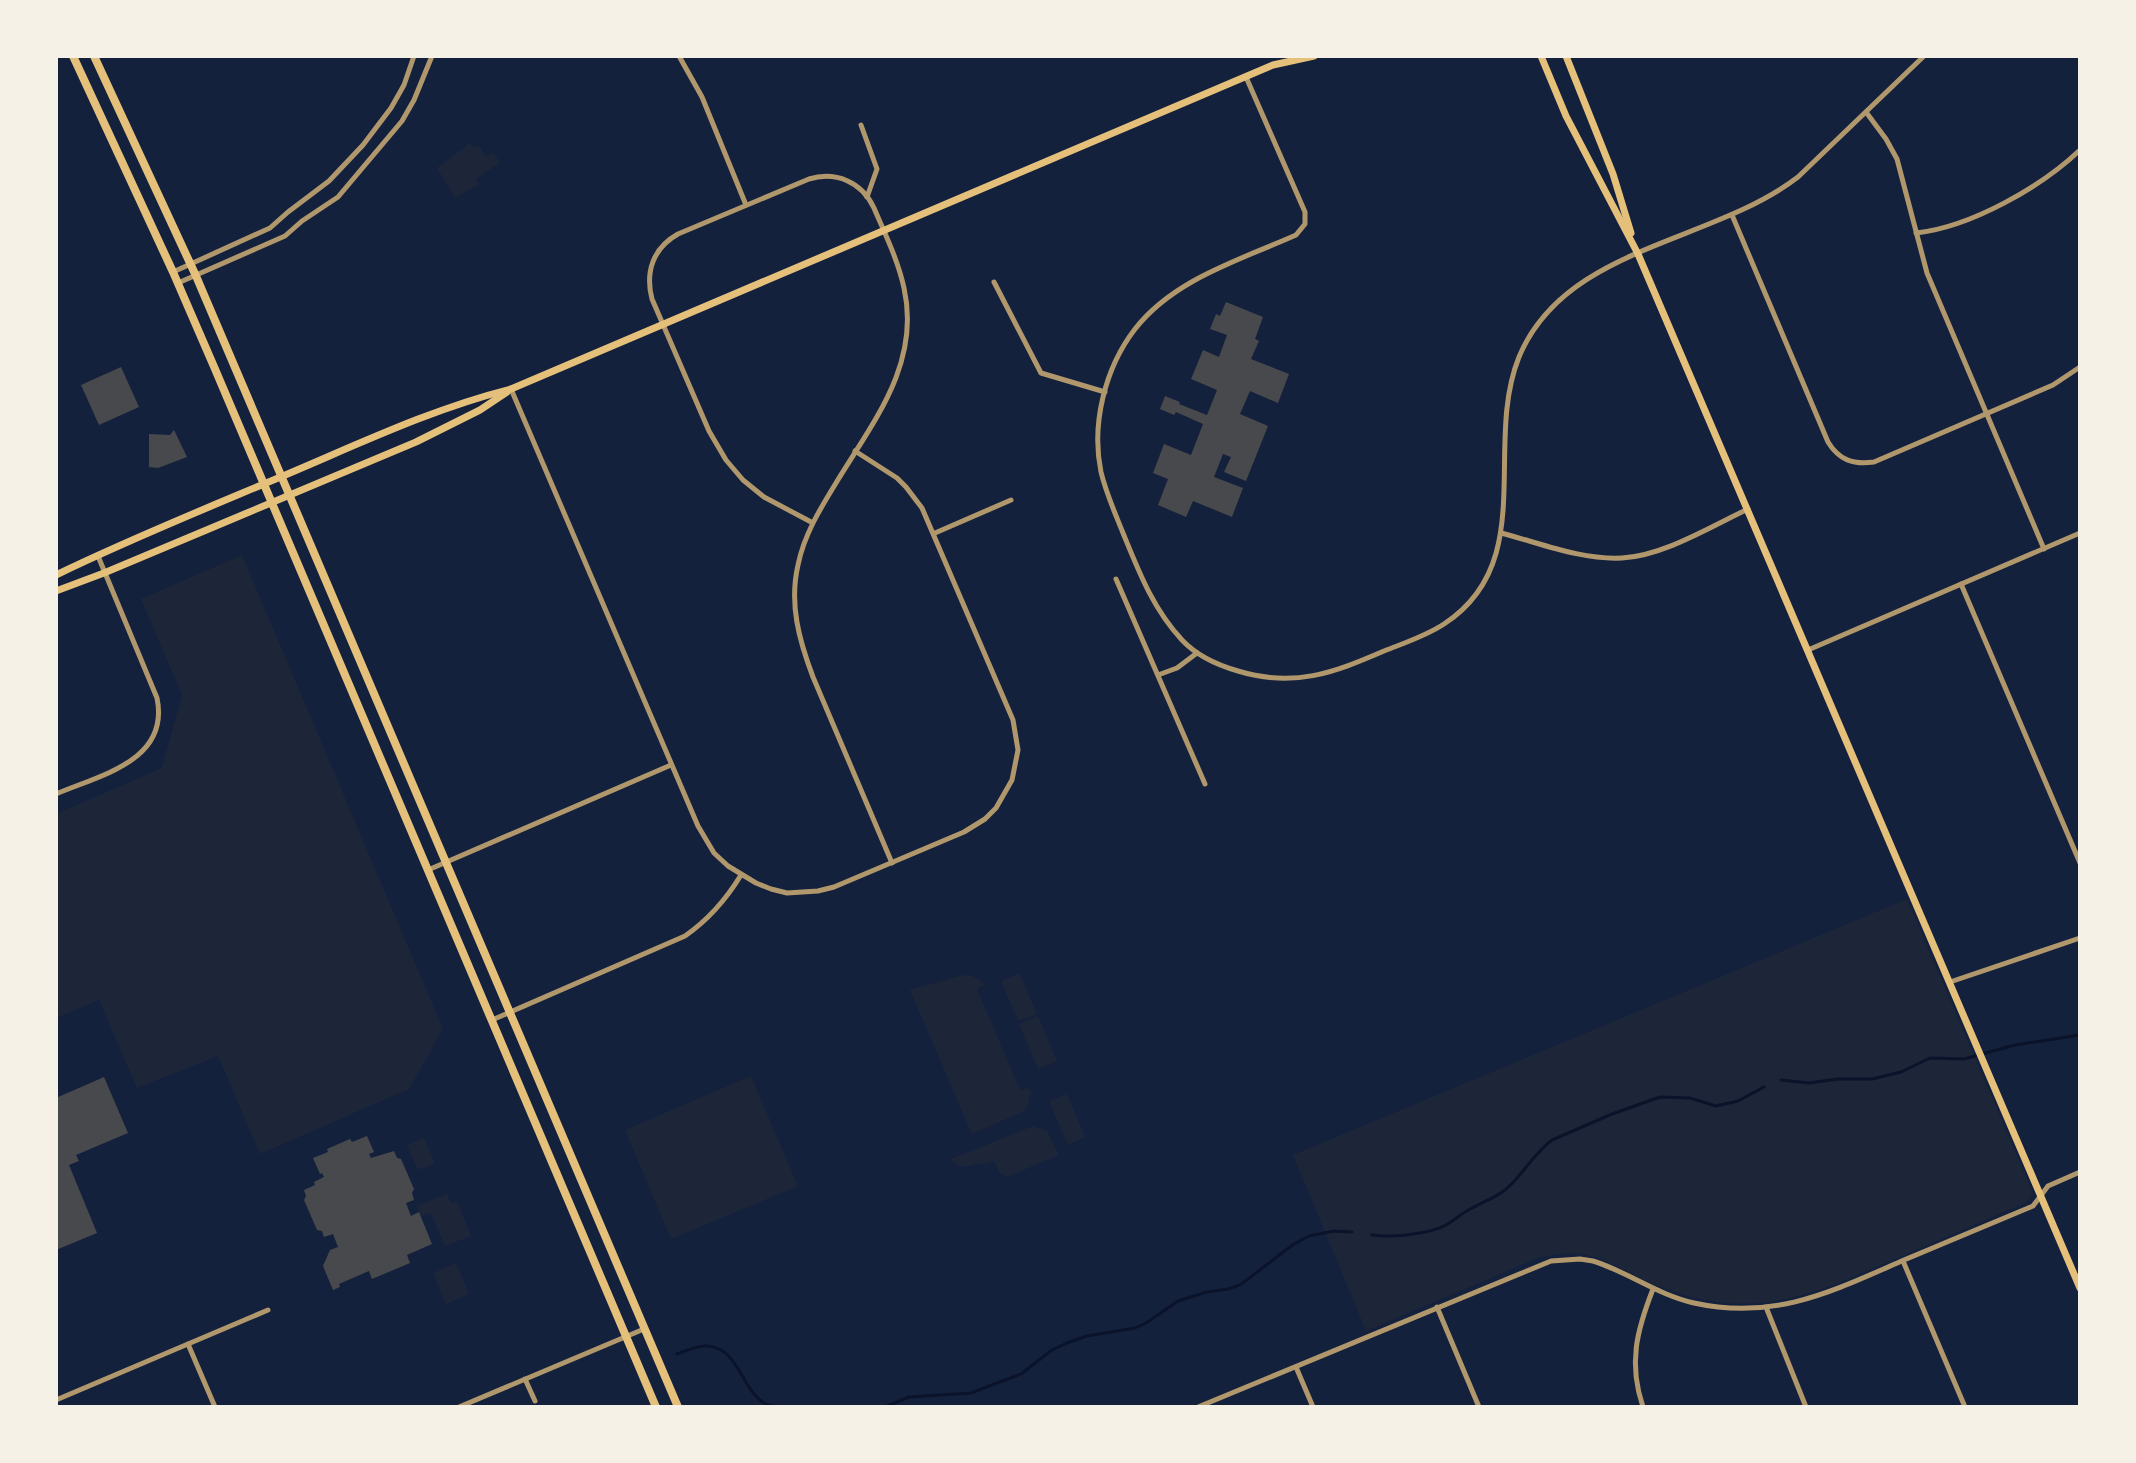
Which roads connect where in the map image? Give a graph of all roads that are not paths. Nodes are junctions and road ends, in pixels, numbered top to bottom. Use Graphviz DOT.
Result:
graph roads {
  1 [pos="73,56"];
  2 [pos="94,56"];
  3 [pos="414,56"];
  4 [pos="432,56"];
  5 [pos="679,56"];
  6 [pos="1287,56"];
  7 [pos="1314,56"];
  8 [pos="1541,56"];
  9 [pos="1566,56"];
  10 [pos="1924,56"];
  11 [pos="1273,65"];
  12 [pos="1246,77"];
  13 [pos="1866,112"];
  14 [pos="861,125"];
  15 [pos="2080,150"];
  16 [pos="867,197"];
  17 [pos="746,205"];
  18 [pos="1732,215"];
  19 [pos="884,231"];
  20 [pos="1915,233"];
  21 [pos="1638,254"];
  22 [pos="190,264"];
  23 [pos="173,272"];
  24 [pos="196,276"];
  25 [pos="994,282"];
  26 [pos="177,284"];
  27 [pos="662,325"];
  28 [pos="2080,367"];
  29 [pos="511,389"];
  30 [pos="1105,392"];
  31 [pos="1987,414"];
  32 [pos="855,451"];
  33 [pos="281,477"];
  34 [pos="264,484"];
  35 [pos="289,495"];
  36 [pos="1011,500"];
  37 [pos="272,503"];
  38 [pos="1748,509"];
  39 [pos="813,523"];
  40 [pos="934,533"];
  41 [pos="1501,533"];
  42 [pos="2080,533"];
  43 [pos="2044,549"];
  44 [pos="97,555"];
  45 [pos="104,573"];
  46 [pos="56,575"];
  47 [pos="1116,579"];
  48 [pos="1961,584"];
  49 [pos="56,591"];
  50 [pos="1808,650"];
  51 [pos="1197,653"];
  52 [pos="1158,675"];
  53 [pos="671,765"];
  54 [pos="1205,784"];
  55 [pos="56,794"];
  56 [pos="446,862"];
  57 [pos="892,863"];
  58 [pos="2080,863"];
  59 [pos="428,870"];
  60 [pos="741,875"];
  61 [pos="2080,938"];
  62 [pos="1950,982"];
  63 [pos="510,1012"];
  64 [pos="492,1020"];
  65 [pos="2080,1172"];
  66 [pos="2040,1196"];
  67 [pos="1903,1261"];
  68 [pos="2080,1288"];
  69 [pos="1653,1289"];
  70 [pos="1437,1307"];
  71 [pos="1766,1307"];
  72 [pos="268,1310"];
  73 [pos="645,1328"];
  74 [pos="627,1336"];
  75 [pos="188,1344"];
  76 [pos="1296,1367"];
  77 [pos="525,1379"];
  78 [pos="56,1400"];
  79 [pos="535,1401"];
  80 [pos="215,1407"];
  81 [pos="459,1407"];
  82 [pos="656,1407"];
  83 [pos="678,1407"];
  84 [pos="1198,1407"];
  85 [pos="1313,1407"];
  86 [pos="1479,1407"];
  87 [pos="1643,1407"];
  88 [pos="1806,1407"];
  89 [pos="1965,1407"];
  1 -- 23 [label="main road"];
  2 -- 22 [label="main road"];
  3 -- 22 [label="street"];
  4 -- 24 [label="street"];
  5 -- 17 [label="street"];
  6 -- 11 [label="main road"];
  7 -- 11 [label="main road"];
  8 -- 21 [label="main road"];
  9 -- 21 [label="main road"];
  10 -- 13 [label="street"];
  11 -- 12 [label="main road"];
  12 -- 19 [label="main road"];
  12 -- 30 [label="street"];
  13 -- 18 [label="street"];
  13 -- 20 [label="street"];
  14 -- 16 [label="street"];
  15 -- 20 [label="street"];
  16 -- 17 [label="street"];
  16 -- 19 [label="street"];
  17 -- 27 [label="street"];
  18 -- 21 [label="street"];
  18 -- 31 [label="street"];
  19 -- 27 [label="main road"];
  19 -- 32 [label="street"];
  20 -- 31 [label="street"];
  21 -- 38 [label="main road"];
  21 -- 41 [label="street"];
  22 -- 23 [label="street"];
  22 -- 24 [label="main road"];
  23 -- 26 [label="main road"];
  24 -- 26 [label="street"];
  24 -- 33 [label="main road"];
  25 -- 30 [label="street"];
  26 -- 34 [label="main road"];
  27 -- 29 [label="main road"];
  27 -- 39 [label="street"];
  28 -- 31 [label="street"];
  29 -- 33 [label="main road"];
  29 -- 35 [label="main road"];
  29 -- 53 [label="street"];
  30 -- 51 [label="street"];
  31 -- 43 [label="street"];
  32 -- 39 [label="street"];
  32 -- 40 [label="street"];
  33 -- 34 [label="main road"];
  33 -- 35 [label="main road"];
  34 -- 37 [label="main road"];
  34 -- 44 [label="main road"];
  35 -- 37 [label="main road"];
  35 -- 56 [label="main road"];
  36 -- 40 [label="street"];
  37 -- 45 [label="main road"];
  37 -- 59 [label="main road"];
  38 -- 41 [label="street"];
  38 -- 50 [label="main road"];
  39 -- 57 [label="street"];
  40 -- 57 [label="street"];
  41 -- 51 [label="street"];
  42 -- 43 [label="street"];
  43 -- 48 [label="street"];
  44 -- 45 [label="street"];
  44 -- 46 [label="main road"];
  45 -- 49 [label="main road"];
  45 -- 55 [label="street"];
  47 -- 52 [label="street"];
  48 -- 50 [label="street"];
  48 -- 58 [label="street"];
  50 -- 62 [label="main road"];
  51 -- 52 [label="street"];
  52 -- 54 [label="street"];
  53 -- 56 [label="street"];
  53 -- 60 [label="street"];
  56 -- 59 [label="street"];
  56 -- 63 [label="main road"];
  57 -- 60 [label="street"];
  59 -- 64 [label="main road"];
  60 -- 63 [label="street"];
  61 -- 62 [label="street"];
  62 -- 66 [label="main road"];
  63 -- 64 [label="street"];
  63 -- 73 [label="main road"];
  64 -- 74 [label="main road"];
  65 -- 66 [label="street"];
  66 -- 67 [label="street"];
  66 -- 68 [label="main road"];
  67 -- 71 [label="street"];
  67 -- 89 [label="street"];
  69 -- 70 [label="street"];
  69 -- 71 [label="street"];
  69 -- 87 [label="street"];
  70 -- 76 [label="street"];
  70 -- 86 [label="street"];
  71 -- 88 [label="street"];
  72 -- 75 [label="street"];
  73 -- 74 [label="street"];
  73 -- 83 [label="main road"];
  74 -- 77 [label="street"];
  74 -- 82 [label="main road"];
  75 -- 78 [label="street"];
  75 -- 80 [label="street"];
  76 -- 84 [label="street"];
  76 -- 85 [label="street"];
  77 -- 79 [label="street"];
  77 -- 81 [label="street"];
}
